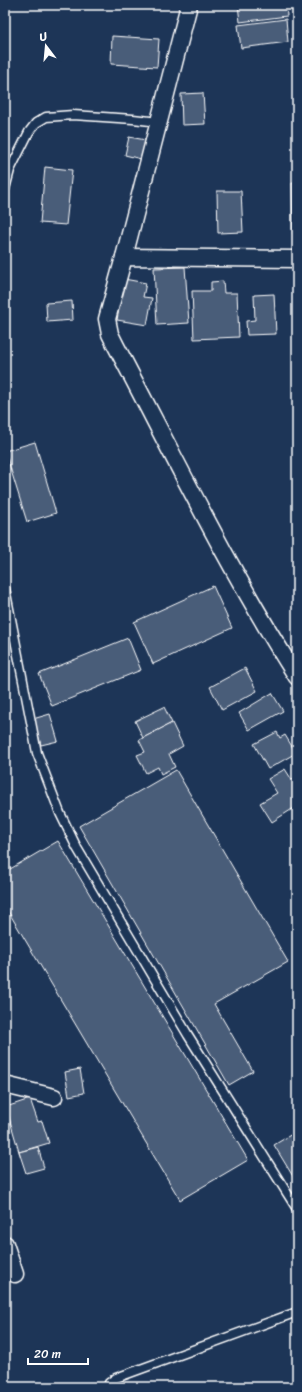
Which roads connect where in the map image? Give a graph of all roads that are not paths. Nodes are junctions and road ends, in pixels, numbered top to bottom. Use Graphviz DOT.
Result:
graph roads {
  1 [pos="189,5"];
  2 [pos="159,122"];
  3 [pos="5,189"];
  4 [pos="124,257"];
  5 [pos="297,259"];
  6 [pos="5,588"];
  7 [pos="297,677"];
  8 [pos="5,1085"];
  9 [pos="54,1097"];
  10 [pos="297,1209"];
  11 [pos="5,1244"];
  12 [pos="15,1274"];
  13 [pos="297,1312"];
  14 [pos="108,1387"];
  1 -- 2 [label="street"];
  2 -- 3 [label="lane"];
  2 -- 4 [label="street"];
  4 -- 5 [label="street"];
  4 -- 7 [label="street"];
  6 -- 10 [label="lane"];
  8 -- 9 [label="street"];
  11 -- 12 [label="street"];
  13 -- 14 [label="lane"];
}
